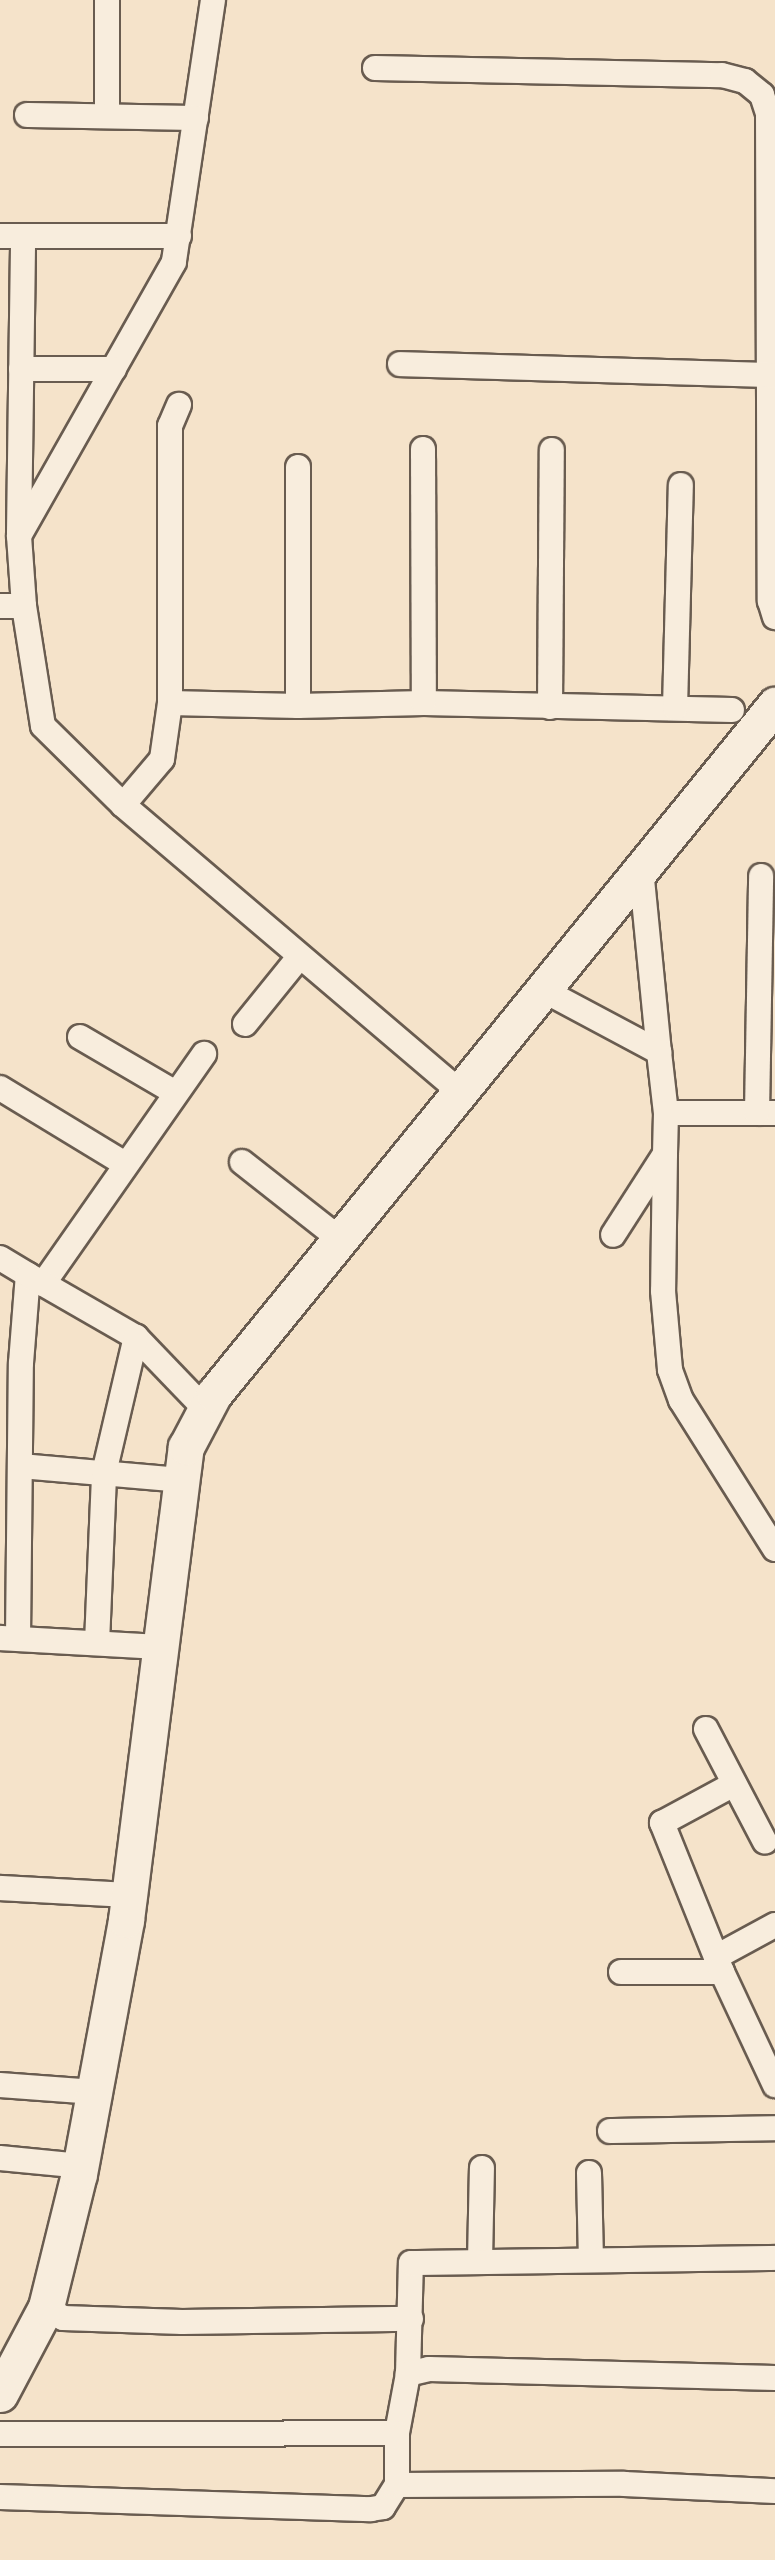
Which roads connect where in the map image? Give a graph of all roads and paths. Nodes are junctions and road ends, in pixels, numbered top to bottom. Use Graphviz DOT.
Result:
graph roads {
  1 [pos="107,0"];
  2 [pos="213,0"];
  3 [pos="375,68"];
  4 [pos="27,115"];
  5 [pos="107,116"];
  6 [pos="196,118"];
  7 [pos="772,148"];
  8 [pos="12,236"];
  9 [pos="180,236"];
  10 [pos="400,364"];
  11 [pos="21,369"];
  12 [pos="114,369"];
  13 [pos="773,375"];
  14 [pos="180,405"];
  15 [pos="423,449"];
  16 [pos="552,450"];
  17 [pos="298,467"];
  18 [pos="10,472"];
  19 [pos="681,485"];
  20 [pos="19,536"];
  21 [pos="12,606"];
  22 [pos="775,618"];
  23 [pos="170,703"];
  24 [pos="424,703"];
  25 [pos="298,706"];
  26 [pos="550,707"];
  27 [pos="675,708"];
  28 [pos="755,718"];
  29 [pos="123,804"];
  30 [pos="641,869"];
  31 [pos="761,876"];
  32 [pos="300,956"];
  33 [pos="543,990"];
  34 [pos="245,1024"];
  35 [pos="80,1037"];
  36 [pos="659,1052"];
  37 [pos="204,1054"];
  38 [pos="0,1088"];
  39 [pos="460,1092"];
  40 [pos="176,1093"];
  41 [pos="666,1113"];
  42 [pos="766,1113"];
  43 [pos="664,1154"];
  44 [pos="242,1161"];
  45 [pos="125,1164"];
  46 [pos="613,1235"];
  47 [pos="340,1239"];
  48 [pos="0,1258"];
  49 [pos="35,1280"];
  50 [pos="136,1337"];
  51 [pos="206,1410"];
  52 [pos="21,1466"];
  53 [pos="104,1473"];
  54 [pos="181,1480"];
  55 [pos="775,1549"];
  56 [pos="9,1638"];
  57 [pos="97,1643"];
  58 [pos="161,1647"];
  59 [pos="706,1729"];
  60 [pos="734,1784"];
  61 [pos="765,1842"];
  62 [pos="0,1888"];
  63 [pos="130,1895"];
  64 [pos="775,1924"];
  65 [pos="719,1965"];
  66 [pos="621,1972"];
  67 [pos="0,2085"];
  68 [pos="775,2085"];
  69 [pos="94,2092"];
  70 [pos="775,2128"];
  71 [pos="610,2131"];
  72 [pos="0,2158"];
  73 [pos="81,2166"];
  74 [pos="482,2168"];
  75 [pos="589,2173"];
  76 [pos="591,2258"];
  77 [pos="775,2258"];
  78 [pos="480,2261"];
  79 [pos="46,2307"];
  80 [pos="411,2319"];
  81 [pos="408,2374"];
  82 [pos="775,2378"];
  83 [pos="0,2394"];
  84 [pos="397,2433"];
  85 [pos="0,2434"];
  86 [pos="397,2485"];
  87 [pos="775,2491"];
  88 [pos="0,2497"];
  1 -- 5 [label="street"];
  2 -- 6 [label="street"];
  3 -- 7 [label="street"];
  4 -- 5 [label="street"];
  5 -- 6 [label="street"];
  6 -- 9 [label="street"];
  7 -- 13 [label="street"];
  8 -- 9 [label="street"];
  8 -- 11 [label="street"];
  9 -- 12 [label="street"];
  10 -- 13 [label="street"];
  11 -- 12 [label="street"];
  11 -- 18 [label="street"];
  12 -- 20 [label="street"];
  13 -- 22 [label="street"];
  14 -- 23 [label="street"];
  15 -- 24 [label="street"];
  16 -- 26 [label="street"];
  17 -- 25 [label="street"];
  18 -- 20 [label="street"];
  19 -- 27 [label="street"];
  20 -- 21 [label="street"];
  21 -- 29 [label="street"];
  23 -- 25 [label="street"];
  23 -- 29 [label="street"];
  24 -- 25 [label="street"];
  24 -- 26 [label="street"];
  26 -- 27 [label="street"];
  27 -- 28 [label="street"];
  28 -- 30 [label="street"];
  29 -- 32 [label="street"];
  30 -- 33 [label="street"];
  30 -- 36 [label="street"];
  31 -- 42 [label="street"];
  32 -- 34 [label="street"];
  32 -- 39 [label="street"];
  33 -- 36 [label="street"];
  33 -- 39 [label="street"];
  35 -- 40 [label="street"];
  36 -- 41 [label="street"];
  37 -- 40 [label="street"];
  38 -- 45 [label="street"];
  39 -- 47 [label="street"];
  40 -- 45 [label="street"];
  41 -- 42 [label="street"];
  41 -- 43 [label="street"];
  43 -- 46 [label="street"];
  43 -- 55 [label="street"];
  44 -- 47 [label="street"];
  45 -- 49 [label="street"];
  47 -- 51 [label="street"];
  48 -- 49 [label="street"];
  49 -- 50 [label="street"];
  49 -- 52 [label="street"];
  50 -- 51 [label="street"];
  50 -- 53 [label="street"];
  51 -- 54 [label="street"];
  52 -- 53 [label="street"];
  52 -- 56 [label="street"];
  53 -- 54 [label="street"];
  53 -- 57 [label="street"];
  54 -- 58 [label="street"];
  56 -- 57 [label="street"];
  57 -- 58 [label="street"];
  58 -- 63 [label="street"];
  59 -- 60 [label="street"];
  60 -- 61 [label="street"];
  60 -- 65 [label="street"];
  62 -- 63 [label="street"];
  63 -- 69 [label="street"];
  64 -- 65 [label="street"];
  65 -- 66 [label="street"];
  65 -- 68 [label="street"];
  67 -- 69 [label="street"];
  69 -- 73 [label="street"];
  70 -- 71 [label="street"];
  72 -- 73 [label="street"];
  73 -- 79 [label="street"];
  74 -- 78 [label="street"];
  75 -- 76 [label="street"];
  76 -- 77 [label="street"];
  76 -- 78 [label="street"];
  78 -- 80 [label="street"];
  79 -- 80 [label="street"];
  79 -- 83 [label="street"];
  80 -- 81 [label="street"];
  81 -- 82 [label="street"];
  81 -- 84 [label="street"];
  84 -- 85 [label="street"];
  84 -- 86 [label="street"];
  86 -- 87 [label="street"];
  86 -- 88 [label="street"];
}
